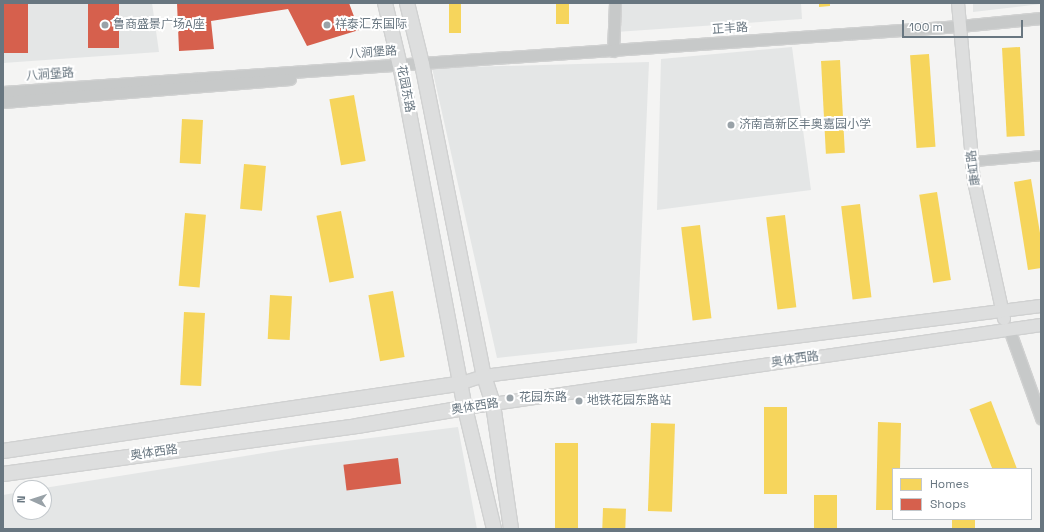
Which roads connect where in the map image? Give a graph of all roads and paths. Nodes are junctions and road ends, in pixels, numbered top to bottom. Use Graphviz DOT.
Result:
graph roads {
  1 [pos="385,3"];
  2 [pos="406,3"];
  3 [pos="615,3"];
  4 [pos="958,3"];
  5 [pos="1041,18"];
  6 [pos="960,26"];
  7 [pos="613,50"];
  8 [pos="422,64"];
  9 [pos="400,67"];
  10 [pos="3,92"];
  11 [pos="3,102"];
  12 [pos="1041,155"];
  13 [pos="972,161"];
  14 [pos="1041,306"];
  15 [pos="1001,313"];
  16 [pos="1041,325"];
  17 [pos="1009,329"];
  18 [pos="484,376"];
  19 [pos="462,383"];
  20 [pos="493,404"];
  21 [pos="465,408"];
  22 [pos="1041,418"];
  23 [pos="3,451"];
  24 [pos="3,474"];
  25 [pos="494,529"];
  26 [pos="511,529"];
  1 -- 9 [label="main road, 花园东路"];
  2 -- 8 [label="main road, 花园东路"];
  3 -- 7 [label="street"];
  4 -- 6 [label="main road, 康虹路"];
  5 -- 6 [label="street, 正丰路"];
  6 -- 7 [label="street, 正丰路"];
  6 -- 13 [label="main road, 康虹路"];
  7 -- 8 [label="street, 正丰路"];
  8 -- 9 [label="street, 八涧堡路"];
  8 -- 18 [label="main road, 花园东路"];
  9 -- 10 [label="street, 八涧堡路"];
  9 -- 11 [label="street, 八涧堡路"];
  9 -- 19 [label="main road, 花园东路"];
  12 -- 13 [label="street"];
  13 -- 15 [label="main road, 康虹路"];
  14 -- 15 [label="main road, 奥体西路"];
  15 -- 17 [label="main road, 康虹路"];
  15 -- 18 [label="main road, 奥体西路"];
  16 -- 17 [label="main road, 奥体西路"];
  17 -- 20 [label="main road, 奥体西路"];
  17 -- 22 [label="street"];
  18 -- 19 [label="main road, 奥体西路"];
  18 -- 20 [label="main road, 花园东路"];
  19 -- 21 [label="main road, 花园东路"];
  19 -- 23 [label="main road, 奥体西路"];
  20 -- 21 [label="main road, 奥体西路"];
  20 -- 26 [label="main road, 花园东路"];
  21 -- 24 [label="main road, 奥体西路"];
  21 -- 25 [label="main road, 花园东路"];
}
